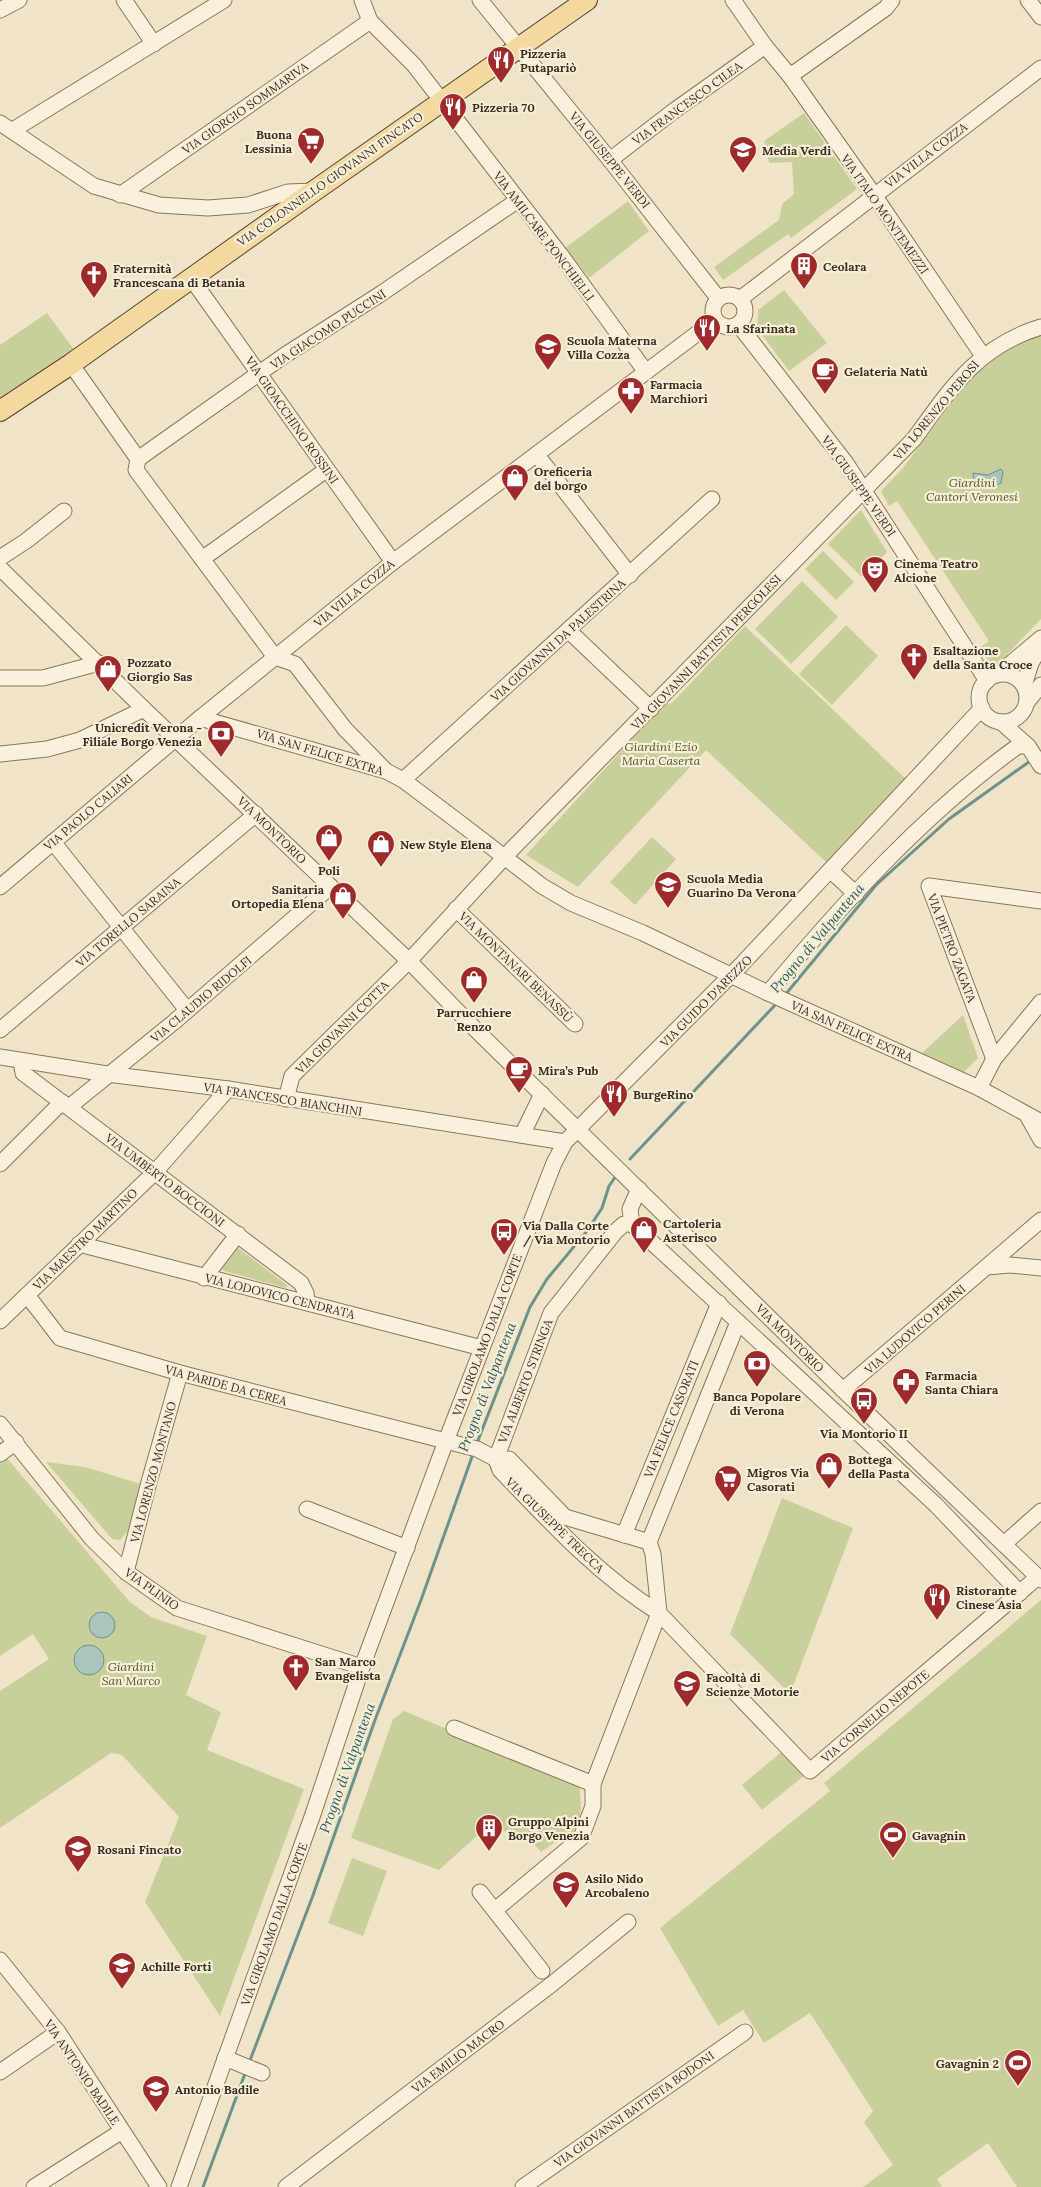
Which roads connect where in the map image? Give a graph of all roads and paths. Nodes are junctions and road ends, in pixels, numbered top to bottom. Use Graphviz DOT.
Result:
graph roads {
  1 [pos="19,0"];
  2 [pos="124,0"];
  3 [pos="224,0"];
  4 [pos="362,0"];
  5 [pos="480,0"];
  6 [pos="587,0"];
  7 [pos="733,0"];
  8 [pos="1028,0"];
  9 [pos="886,3"];
  10 [pos="0,10"];
  11 [pos="1041,17"];
  12 [pos="370,21"];
  13 [pos="154,44"];
  14 [pos="765,46"];
  15 [pos="519,47"];
  16 [pos="1041,68"];
  17 [pos="790,76"];
  18 [pos="441,101"];
  19 [pos="6,127"];
  20 [pos="610,160"];
  21 [pos="314,191"];
  22 [pos="120,195"];
  23 [pos="874,195"];
  24 [pos="518,200"];
  25 [pos="191,278"];
  26 [pos="718,298"];
  27 [pos="740,299"];
  28 [pos="715,320"];
  29 [pos="738,324"];
  30 [pos="1041,327"];
  31 [pos="983,356"];
  32 [pos="71,364"];
  33 [pos="646,372"];
  34 [pos="260,373"];
  35 [pos="0,411"];
  36 [pos="537,455"];
  37 [pos="138,459"];
  38 [pos="326,470"];
  39 [pos="864,490"];
  40 [pos="712,499"];
  41 [pos="64,511"];
  42 [pos="0,558"];
  43 [pos="202,559"];
  44 [pos="393,562"];
  45 [pos="0,568"];
  46 [pos="630,575"];
  47 [pos="569,631"];
  48 [pos="1041,638"];
  49 [pos="1041,646"];
  50 [pos="275,657"];
  51 [pos="99,663"];
  52 [pos="0,678"];
  53 [pos="992,678"];
  54 [pos="1041,685"];
  55 [pos="1024,686"];
  56 [pos="1025,706"];
  57 [pos="982,708"];
  58 [pos="144,709"];
  59 [pos="650,709"];
  60 [pos="200,718"];
  61 [pos="1001,722"];
  62 [pos="345,728"];
  63 [pos="177,738"];
  64 [pos="1029,747"];
  65 [pos="0,754"];
  66 [pos="348,760"];
  67 [pos="1041,766"];
  68 [pos="386,771"];
  69 [pos="403,780"];
  70 [pos="256,814"];
  71 [pos="53,842"];
  72 [pos="506,856"];
  73 [pos="830,870"];
  74 [pos="0,887"];
  75 [pos="330,887"];
  76 [pos="856,894"];
  77 [pos="1041,902"];
  78 [pos="456,909"];
  79 [pos="120,928"];
  80 [pos="409,961"];
  81 [pos="731,975"];
  82 [pos="769,994"];
  83 [pos="1041,1002"];
  84 [pos="187,1010"];
  85 [pos="576,1024"];
  86 [pos="0,1030"];
  87 [pos="0,1057"];
  88 [pos="994,1059"];
  89 [pos="21,1061"];
  90 [pos="107,1074"];
  91 [pos="979,1088"];
  92 [pos="228,1089"];
  93 [pos="542,1094"];
  94 [pos="286,1099"];
  95 [pos="65,1105"];
  96 [pos="1026,1114"];
  97 [pos="1041,1122"];
  98 [pos="578,1129"];
  99 [pos="522,1136"];
  100 [pos="1041,1140"];
  101 [pos="565,1142"];
  102 [pos="0,1164"];
  103 [pos="155,1172"];
  104 [pos="639,1189"];
  105 [pos="1041,1220"];
  106 [pos="632,1224"];
  107 [pos="238,1234"];
  108 [pos="78,1244"];
  109 [pos="987,1267"];
  110 [pos="1041,1268"];
  111 [pos="204,1278"];
  112 [pos="26,1295"];
  113 [pos="307,1302"];
  114 [pos="719,1303"];
  115 [pos="0,1321"];
  116 [pos="738,1322"];
  117 [pos="482,1348"];
  118 [pos="180,1373"];
  119 [pos="843,1390"];
  120 [pos="0,1424"];
  121 [pos="446,1441"];
  122 [pos="16,1442"];
  123 [pos="0,1454"];
  124 [pos="496,1459"];
  125 [pos="307,1509"];
  126 [pos="1041,1511"];
  127 [pos="624,1535"];
  128 [pos="649,1542"];
  129 [pos="1005,1543"];
  130 [pos="407,1548"];
  131 [pos="126,1572"];
  132 [pos="1040,1578"];
  133 [pos="1020,1593"];
  134 [pos="659,1613"];
  135 [pos="362,1667"];
  136 [pos="454,1728"];
  137 [pos="593,1784"];
  138 [pos="480,1892"];
  139 [pos="495,1910"];
  140 [pos="628,1922"];
  141 [pos="0,1960"];
  142 [pos="542,1971"];
  143 [pos="58,2032"];
  144 [pos="744,2032"];
  145 [pos="225,2058"];
  146 [pos="0,2072"];
  147 [pos="262,2073"];
  148 [pos="122,2131"];
  149 [pos="34,2187"];
  150 [pos="160,2187"];
  151 [pos="179,2187"];
  152 [pos="286,2187"];
  153 [pos="523,2187"];
  1 -- 10 [label="street"];
  2 -- 13 [label="street"];
  3 -- 13 [label="street"];
  4 -- 12 [label="street"];
  5 -- 15 [label="street, VIA GIUSEPPE VERDI"];
  6 -- 15 [label="main road, VIA COLONNELLO GIOVANNI FINCATO"];
  7 -- 14 [label="street, VIA ITALO MONTEMEZZI"];
  8 -- 11 [label="street"];
  9 -- 17 [label="street"];
  12 -- 18 [label="street, VIA AMILCARE PONCHIELLI"];
  12 -- 22 [label="street, VIA GIORGIO SOMMARIVA"];
  13 -- 19 [label="street"];
  14 -- 17 [label="street, VIA ITALO MONTEMEZZI"];
  14 -- 20 [label="street, VIA FRANCESCO CILEA"];
  15 -- 18 [label="main road, VIA COLONNELLO GIOVANNI FINCATO"];
  15 -- 20 [label="street, VIA GIUSEPPE VERDI"];
  16 -- 23 [label="street, VIA VILLA COZZA"];
  17 -- 23 [label="street, VIA ITALO MONTEMEZZI"];
  18 -- 21 [label="main road, VIA COLONNELLO GIOVANNI FINCATO"];
  18 -- 24 [label="street, VIA AMILCARE PONCHIELLI"];
  19 -- 22 [label="street"];
  20 -- 26 [label="street, VIA GIUSEPPE VERDI"];
  21 -- 22 [label="street"];
  21 -- 25 [label="main road, VIA COLONNELLO GIOVANNI FINCATO"];
  23 -- 27 [label="street, VIA VILLA COZZA"];
  23 -- 31 [label="street, VIA ITALO MONTEMEZZI"];
  24 -- 33 [label="street, VIA AMILCARE PONCHIELLI"];
  24 -- 34 [label="street, VIA GIACOMO PUCCINI"];
  25 -- 32 [label="main road, VIA COLONNELLO GIOVANNI FINCATO"];
  25 -- 34 [label="street, VIA GIOACCHINO ROSSINI"];
  26 -- 27 [label="street"];
  26 -- 28 [label="street"];
  27 -- 29 [label="street"];
  28 -- 29 [label="street"];
  28 -- 33 [label="street, VIA VILLA COZZA"];
  29 -- 39 [label="street, VIA GIUSEPPE VERDI"];
  30 -- 31 [label="street, VIA LORENZO PEROSI"];
  31 -- 39 [label="street, VIA LORENZO PEROSI"];
  32 -- 35 [label="main road, VIA COLONNELLO GIOVANNI FINCATO"];
  32 -- 37 [label="street"];
  33 -- 36 [label="street, VIA VILLA COZZA"];
  34 -- 37 [label="street, VIA GIACOMO PUCCINI"];
  34 -- 38 [label="street, VIA GIOACCHINO ROSSINI"];
  36 -- 44 [label="street, VIA VILLA COZZA"];
  36 -- 46 [label="street"];
  37 -- 43 [label="street"];
  38 -- 43 [label="street"];
  38 -- 44 [label="street, VIA GIOACCHINO ROSSINI"];
  39 -- 53 [label="street, VIA GIUSEPPE VERDI"];
  39 -- 59 [label="street, VIA GIOVANNI BATTISTA PERGOLESI"];
  40 -- 46 [label="street, VIA GIOVANNI DA PALESTRINA"];
  41 -- 42 [label="street"];
  43 -- 50 [label="street"];
  44 -- 50 [label="street, VIA VILLA COZZA"];
  45 -- 51 [label="street, VIA MONTORIO"];
  46 -- 47 [label="street, VIA GIOVANNI DA PALESTRINA"];
  47 -- 59 [label="street"];
  47 -- 69 [label="street, VIA GIOVANNI DA PALESTRINA"];
  48 -- 53 [label="street"];
  49 -- 55 [label="street"];
  50 -- 60 [label="street, VIA VILLA COZZA"];
  50 -- 62 [label="street"];
  51 -- 52 [label="street"];
  51 -- 58 [label="street, VIA MONTORIO"];
  53 -- 55 [label="street"];
  53 -- 57 [label="street"];
  54 -- 56 [label="street"];
  55 -- 56 [label="street"];
  56 -- 61 [label="street"];
  56 -- 64 [label="street"];
  57 -- 61 [label="street"];
  57 -- 73 [label="street, VIA GUIDO D'AREZZO"];
  58 -- 63 [label="street, VIA MONTORIO"];
  58 -- 65 [label="street"];
  59 -- 72 [label="street, VIA GIOVANNI BATTISTA PERGOLESI"];
  60 -- 63 [label="street, VIA VILLA COZZA"];
  60 -- 66 [label="street, VIA SAN FELICE EXTRA"];
  61 -- 64 [label="street"];
  62 -- 66 [label="street"];
  62 -- 68 [label="street"];
  63 -- 70 [label="street, VIA MONTORIO"];
  63 -- 71 [label="street, VIA PAOLO CALIARI"];
  64 -- 67 [label="street"];
  64 -- 76 [label="street"];
  66 -- 68 [label="street, VIA SAN FELICE EXTRA"];
  68 -- 69 [label="street, VIA SAN FELICE EXTRA"];
  69 -- 72 [label="street, VIA SAN FELICE EXTRA"];
  70 -- 75 [label="street, VIA MONTORIO"];
  70 -- 79 [label="street, VIA TORELLO SARAINA"];
  71 -- 74 [label="street, VIA PAOLO CALIARI"];
  71 -- 79 [label="street"];
  72 -- 78 [label="street"];
  72 -- 81 [label="street, VIA SAN FELICE EXTRA"];
  73 -- 76 [label="street"];
  73 -- 81 [label="street, VIA GUIDO D'AREZZO"];
  75 -- 80 [label="street, VIA MONTORIO"];
  75 -- 84 [label="street, VIA CLAUDIO RIDOLFI"];
  76 -- 82 [label="street"];
  77 -- 88 [label="street, VIA PIETRO ZAGATA"];
  78 -- 80 [label="street"];
  78 -- 85 [label="street, VIA MONTANARI BENASSÙ"];
  79 -- 84 [label="street"];
  79 -- 86 [label="street, VIA TORELLO SARAINA"];
  80 -- 93 [label="street, VIA MONTORIO"];
  80 -- 94 [label="street, VIA GIOVANNI COTTA"];
  81 -- 82 [label="street, VIA SAN FELICE EXTRA"];
  81 -- 98 [label="street, VIA GUIDO D'AREZZO"];
  82 -- 91 [label="street, VIA SAN FELICE EXTRA"];
  83 -- 88 [label="street"];
  84 -- 90 [label="street, VIA CLAUDIO RIDOLFI"];
  87 -- 89 [label="street, VIA FRANCESCO BIANCHINI"];
  88 -- 91 [label="street"];
  89 -- 90 [label="street, VIA FRANCESCO BIANCHINI"];
  89 -- 95 [label="street, VIA UMBERTO BOCCIONI"];
  90 -- 92 [label="street, VIA FRANCESCO BIANCHINI"];
  90 -- 95 [label="street, VIA CLAUDIO RIDOLFI"];
  91 -- 96 [label="street, VIA SAN FELICE EXTRA"];
  92 -- 94 [label="street, VIA FRANCESCO BIANCHINI"];
  92 -- 103 [label="street, VIA MAESTRO MARTINO"];
  93 -- 98 [label="street, VIA MONTORIO"];
  93 -- 99 [label="street"];
  94 -- 99 [label="street, VIA FRANCESCO BIANCHINI"];
  95 -- 102 [label="street, VIA CLAUDIO RIDOLFI"];
  95 -- 103 [label="street, VIA UMBERTO BOCCIONI"];
  96 -- 97 [label="street, VIA SAN FELICE EXTRA"];
  96 -- 100 [label="street"];
  98 -- 101 [label="street, VIA GIROLAMO DALLA CORTE"];
  98 -- 104 [label="street, VIA MONTORIO"];
  99 -- 101 [label="street, VIA FRANCESCO BIANCHINI"];
  101 -- 117 [label="street, VIA GIROLAMO DALLA CORTE"];
  103 -- 107 [label="street, VIA UMBERTO BOCCIONI"];
  103 -- 108 [label="street, VIA MAESTRO MARTINO"];
  104 -- 106 [label="street"];
  104 -- 119 [label="street, VIA MONTORIO"];
  105 -- 109 [label="street, VIA LUDOVICO PERINI"];
  106 -- 114 [label="street, VIA MONTORIO"];
  106 -- 124 [label="street, VIA ALBERTO STRINGA"];
  107 -- 111 [label="street"];
  107 -- 113 [label="street, VIA UMBERTO BOCCIONI"];
  108 -- 111 [label="street, VIA LODOVICO CENDRATA"];
  108 -- 112 [label="street, VIA MAESTRO MARTINO"];
  109 -- 110 [label="street"];
  109 -- 119 [label="street, VIA LUDOVICO PERINI"];
  111 -- 113 [label="street, VIA LODOVICO CENDRATA"];
  112 -- 115 [label="street, VIA MAESTRO MARTINO"];
  112 -- 118 [label="street, VIA PARIDE DA CEREA"];
  113 -- 117 [label="street, VIA LODOVICO CENDRATA"];
  114 -- 116 [label="street, VIA MONTORIO"];
  114 -- 127 [label="street, VIA FELICE CASORATI"];
  116 -- 128 [label="street, VIA FELICE CASORATI"];
  116 -- 133 [label="street, VIA MONTORIO"];
  117 -- 121 [label="street, VIA GIROLAMO DALLA CORTE"];
  118 -- 121 [label="street, VIA PARIDE DA CEREA"];
  118 -- 131 [label="street, VIA LORENZO MONTANO"];
  119 -- 129 [label="street, VIA MONTORIO"];
  120 -- 122 [label="street, VIA PLINIO"];
  121 -- 124 [label="street, VIA GIUSEPPE TRECCA"];
  121 -- 130 [label="street, VIA GIROLAMO DALLA CORTE"];
  122 -- 123 [label="street"];
  122 -- 131 [label="street, VIA PLINIO"];
  124 -- 127 [label="street, VIA GIUSEPPE TRECCA"];
  124 -- 134 [label="street, VIA GIUSEPPE TRECCA"];
  125 -- 130 [label="street"];
  126 -- 129 [label="street"];
  127 -- 128 [label="street, VIA GIUSEPPE TRECCA"];
  128 -- 134 [label="street"];
  129 -- 132 [label="street, VIA MONTORIO"];
  130 -- 135 [label="street, VIA GIROLAMO DALLA CORTE"];
  131 -- 135 [label="street, VIA PLINIO"];
  132 -- 133 [label="street, VIA CORNELIO NEPOTE"];
  133 -- 134 [label="street, VIA CORNELIO NEPOTE"];
  134 -- 137 [label="street"];
  135 -- 145 [label="street, VIA GIROLAMO DALLA CORTE"];
  136 -- 137 [label="street"];
  137 -- 139 [label="street"];
  138 -- 139 [label="street"];
  139 -- 142 [label="street"];
  140 -- 152 [label="street, VIA EMILIO MACRO"];
  141 -- 143 [label="street, VIA ANTONIO BADILE"];
  143 -- 146 [label="street"];
  143 -- 148 [label="street, VIA ANTONIO BADILE"];
  144 -- 153 [label="street, VIA GIOVANNI BATTISTA BODONI"];
  145 -- 147 [label="street"];
  145 -- 151 [label="street, VIA GIROLAMO DALLA CORTE"];
  148 -- 149 [label="street"];
  148 -- 150 [label="street, VIA ANTONIO BADILE"];
}
